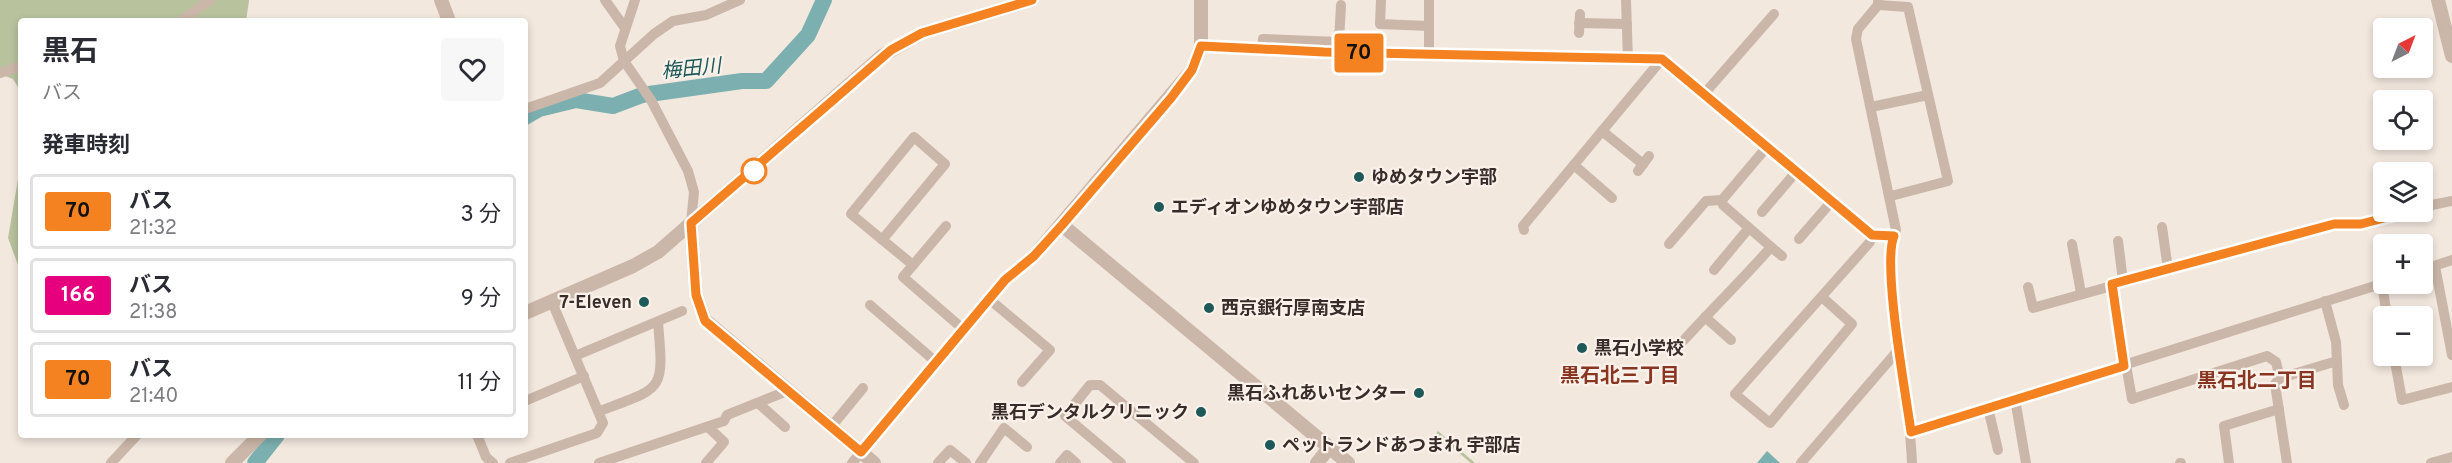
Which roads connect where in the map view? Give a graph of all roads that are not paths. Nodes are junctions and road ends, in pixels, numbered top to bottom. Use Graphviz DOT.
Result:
graph roads {
  1 [pos="210,0"];
  2 [pos="441,0"];
  3 [pos="605,0"];
  4 [pos="635,0"];
  5 [pos="740,0"];
  6 [pos="1032,0"];
  7 [pos="1201,0"];
  8 [pos="1381,0"];
  9 [pos="1429,0"];
  10 [pos="1626,0"];
  11 [pos="2438,0"];
  12 [pos="1878,2"];
  13 [pos="1341,5"];
  14 [pos="1774,14"];
  15 [pos="185,18"];
  16 [pos="448,18"];
  17 [pos="1579,23"];
  18 [pos="1627,24"];
  19 [pos="1429,26"];
  20 [pos="625,28"];
  21 [pos="1201,46"];
  22 [pos="1262,48"];
  23 [pos="1429,55"];
  24 [pos="2452,56"];
  25 [pos="1662,59"];
  26 [pos="1628,60"];
  27 [pos="624,61"];
  28 [pos="18,67"];
  29 [pos="0,73"];
  30 [pos="1704,94"];
  31 [pos="1928,95"];
  32 [pos="1871,107"];
  33 [pos="528,108"];
  34 [pos="1602,131"];
  35 [pos="1766,148"];
  36 [pos="1643,163"];
  37 [pos="1574,165"];
  38 [pos="1797,172"];
  39 [pos="1891,196"];
  40 [pos="1612,198"];
  41 [pos="1722,200"];
  42 [pos="1832,201"];
  43 [pos="2452,201"];
  44 [pos="2433,205"];
  45 [pos="1762,212"];
  46 [pos="2373,221"];
  47 [pos="691,223"];
  48 [pos="1062,225"];
  49 [pos="946,226"];
  50 [pos="2162,227"];
  51 [pos="1749,228"];
  52 [pos="1524,230"];
  53 [pos="1872,235"];
  54 [pos="1894,236"];
  55 [pos="1799,239"];
  56 [pos="882,240"];
  57 [pos="2118,242"];
  58 [pos="1670,244"];
  59 [pos="2072,244"];
  60 [pos="1772,247"];
  61 [pos="1034,256"];
  62 [pos="1782,256"];
  63 [pos="2452,260"];
  64 [pos="913,265"];
  65 [pos="2435,266"];
  66 [pos="2168,268"];
  67 [pos="1714,270"];
  68 [pos="2123,281"];
  69 [pos="2112,284"];
  70 [pos="2373,286"];
  71 [pos="2028,287"];
  72 [pos="2080,293"];
  73 [pos="1822,297"];
  74 [pos="989,299"];
  75 [pos="2325,301"];
  76 [pos="552,302"];
  77 [pos="870,305"];
  78 [pos="682,311"];
  79 [pos="528,312"];
  80 [pos="1705,317"];
  81 [pos="658,322"];
  82 [pos="963,329"];
  83 [pos="1684,340"];
  84 [pos="1731,340"];
  85 [pos="1900,348"];
  86 [pos="2452,355"];
  87 [pos="575,356"];
  88 [pos="936,362"];
  89 [pos="2337,362"];
  90 [pos="2124,366"];
  91 [pos="2396,366"];
  92 [pos="584,376"];
  93 [pos="2280,378"];
  94 [pos="1022,382"];
  95 [pos="2452,387"];
  96 [pos="863,388"];
  97 [pos="787,391"];
  98 [pos="2015,399"];
  99 [pos="528,400"];
  100 [pos="758,403"];
  101 [pos="2343,405"];
  102 [pos="1988,408"];
  103 [pos="2278,409"];
  104 [pos="600,411"];
  105 [pos="708,427"];
  106 [pos="785,427"];
  107 [pos="831,427"];
  108 [pos="1911,432"];
  109 [pos="133,438"];
  110 [pos="257,438"];
  111 [pos="478,438"];
  112 [pos="1027,447"];
  113 [pos="1329,448"];
  114 [pos="1998,450"];
  115 [pos="861,452"];
  116 [pos="2452,457"];
  117 [pos="618,460"];
  118 [pos="111,463"];
  119 [pos="232,463"];
  120 [pos="493,463"];
  121 [pos="510,463"];
  122 [pos="599,463"];
  123 [pos="706,463"];
  124 [pos="852,463"];
  125 [pos="874,463"];
  126 [pos="938,463"];
  127 [pos="966,463"];
  128 [pos="980,463"];
  129 [pos="1060,463"];
  130 [pos="1076,463"];
  131 [pos="1121,463"];
  132 [pos="1194,463"];
  133 [pos="1317,463"];
  134 [pos="1348,463"];
  135 [pos="1801,463"];
  136 [pos="1912,463"];
  137 [pos="2026,463"];
  138 [pos="2229,463"];
  139 [pos="2287,463"];
  140 [pos="2431,463"];
  1 -- 15 [label="street"];
  2 -- 16 [label="street"];
  3 -- 20 [label="street"];
  4 -- 20 [label="street"];
  5 -- 27 [label="street"];
  6 -- 47 [label="street"];
  7 -- 21 [label="street"];
  8 -- 19 [label="street"];
  9 -- 19 [label="street"];
  10 -- 18 [label="street"];
  11 -- 24 [label="street"];
  12 -- 31 [label="street"];
  12 -- 32 [label="street"];
  13 -- 22 [label="street"];
  14 -- 30 [label="street"];
  17 -- 18 [label="street"];
  18 -- 26 [label="street"];
  19 -- 23 [label="street"];
  20 -- 27 [label="street"];
  21 -- 22 [label="street"];
  21 -- 48 [label="street"];
  22 -- 23 [label="street"];
  23 -- 26 [label="street"];
  25 -- 26 [label="street"];
  25 -- 30 [label="street"];
  25 -- 34 [label="street"];
  27 -- 33 [label="street"];
  27 -- 47 [label="street"];
  28 -- 29 [label="street"];
  30 -- 35 [label="street"];
  31 -- 32 [label="street"];
  31 -- 39 [label="street"];
  32 -- 39 [label="street"];
  34 -- 36 [label="street"];
  34 -- 37 [label="street"];
  35 -- 38 [label="street"];
  35 -- 41 [label="street"];
  37 -- 40 [label="street"];
  37 -- 52 [label="street"];
  38 -- 42 [label="street"];
  38 -- 45 [label="street"];
  39 -- 54 [label="street"];
  41 -- 51 [label="street"];
  41 -- 58 [label="street"];
  42 -- 53 [label="street"];
  42 -- 55 [label="street"];
  43 -- 44 [label="street"];
  46 -- 66 [label="street"];
  47 -- 76 [label="street"];
  47 -- 97 [label="street"];
  48 -- 61 [label="street"];
  48 -- 113 [label="street"];
  49 -- 64 [label="street"];
  50 -- 66 [label="street"];
  51 -- 60 [label="street"];
  51 -- 67 [label="street"];
  53 -- 54 [label="street"];
  53 -- 73 [label="street"];
  54 -- 85 [label="street"];
  56 -- 56 [label="street"];
  56 -- 64 [label="street"];
  57 -- 68 [label="street"];
  59 -- 72 [label="street"];
  60 -- 62 [label="street"];
  60 -- 80 [label="street"];
  61 -- 74 [label="street"];
  63 -- 65 [label="street"];
  64 -- 82 [label="street"];
  65 -- 86 [label="street"];
  66 -- 68 [label="street"];
  68 -- 69 [label="street"];
  69 -- 72 [label="street"];
  69 -- 90 [label="street"];
  70 -- 75 [label="street"];
  71 -- 72 [label="street"];
  73 -- 73 [label="street"];
  74 -- 82 [label="street"];
  74 -- 94 [label="street"];
  75 -- 89 [label="street"];
  75 -- 90 [label="street"];
  76 -- 79 [label="street"];
  76 -- 87 [label="street"];
  77 -- 88 [label="street"];
  78 -- 81 [label="street"];
  80 -- 83 [label="street"];
  80 -- 84 [label="street"];
  81 -- 87 [label="street"];
  81 -- 104 [label="street"];
  82 -- 88 [label="street"];
  85 -- 108 [label="street"];
  85 -- 135 [label="street"];
  87 -- 92 [label="street"];
  88 -- 115 [label="street"];
  89 -- 93 [label="street"];
  89 -- 101 [label="street"];
  90 -- 93 [label="street"];
  90 -- 98 [label="street"];
  91 -- 95 [label="street"];
  92 -- 99 [label="street"];
  92 -- 104 [label="street"];
  93 -- 103 [label="street"];
  96 -- 107 [label="street"];
  97 -- 100 [label="street"];
  97 -- 107 [label="street"];
  98 -- 102 [label="street"];
  98 -- 137 [label="street"];
  100 -- 105 [label="street"];
  100 -- 106 [label="street"];
  102 -- 108 [label="street"];
  102 -- 114 [label="street"];
  103 -- 138 [label="street"];
  103 -- 139 [label="street"];
  104 -- 121 [label="street"];
  105 -- 117 [label="street"];
  105 -- 123 [label="street"];
  107 -- 115 [label="street"];
  108 -- 136 [label="street"];
  109 -- 118 [label="street"];
  110 -- 119 [label="street"];
  111 -- 120 [label="street"];
  112 -- 128 [label="street"];
  113 -- 133 [label="street"];
  113 -- 134 [label="street"];
  115 -- 124 [label="street"];
  115 -- 125 [label="street"];
  116 -- 140 [label="street"];
  117 -- 122 [label="street"];
  126 -- 127 [label="street"];
  129 -- 130 [label="street"];
  131 -- 132 [label="street"];
}
